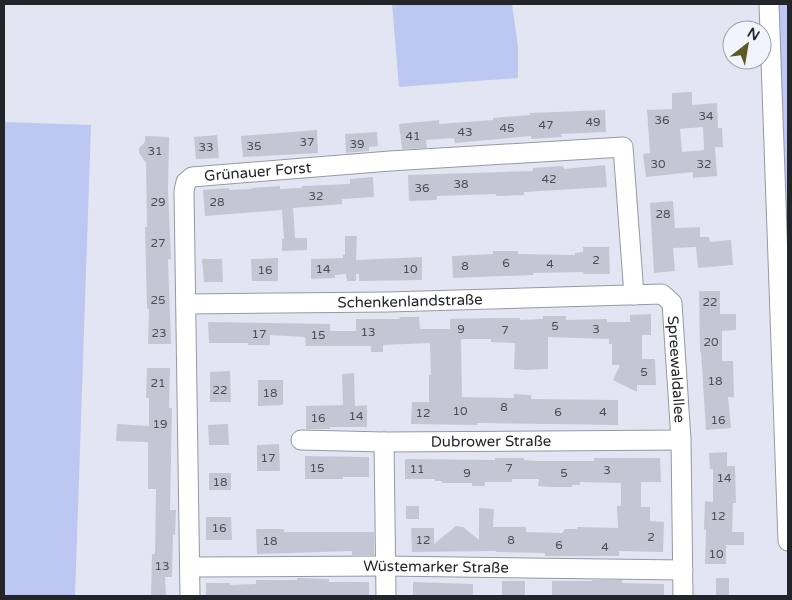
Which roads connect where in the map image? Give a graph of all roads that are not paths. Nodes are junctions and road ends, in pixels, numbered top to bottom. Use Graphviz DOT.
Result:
graph roads {
  1 [pos="770,4"];
  2 [pos="634,295"];
  3 [pos="186,304"];
  4 [pos="301,440"];
  5 [pos="681,440"];
  6 [pos="384,442"];
  7 [pos="788,541"];
  8 [pos="386,566"];
  9 [pos="190,567"];
  10 [pos="683,570"];
  11 [pos="190,596"];
  12 [pos="386,596"];
  13 [pos="683,596"];
  1 -- 7 [label="street"];
  2 -- 3 [label="street, Schenkenlandstraße"];
  2 -- 3 [label="street, Grünauer Forst"];
  2 -- 5 [label="street, Spreewaldallee"];
  3 -- 9 [label="street, Grünauer Forst"];
  4 -- 6 [label="street, Dubrower Straße"];
  5 -- 6 [label="street, Dubrower Straße"];
  5 -- 10 [label="street, Spreewaldallee"];
  6 -- 8 [label="street"];
  8 -- 9 [label="street, Wüstemarker Straße"];
  8 -- 10 [label="street, Wüstemarker Straße"];
  8 -- 12 [label="street"];
  9 -- 11 [label="street, Grünauer Forst"];
  10 -- 13 [label="street, Spreewaldallee"];
}
